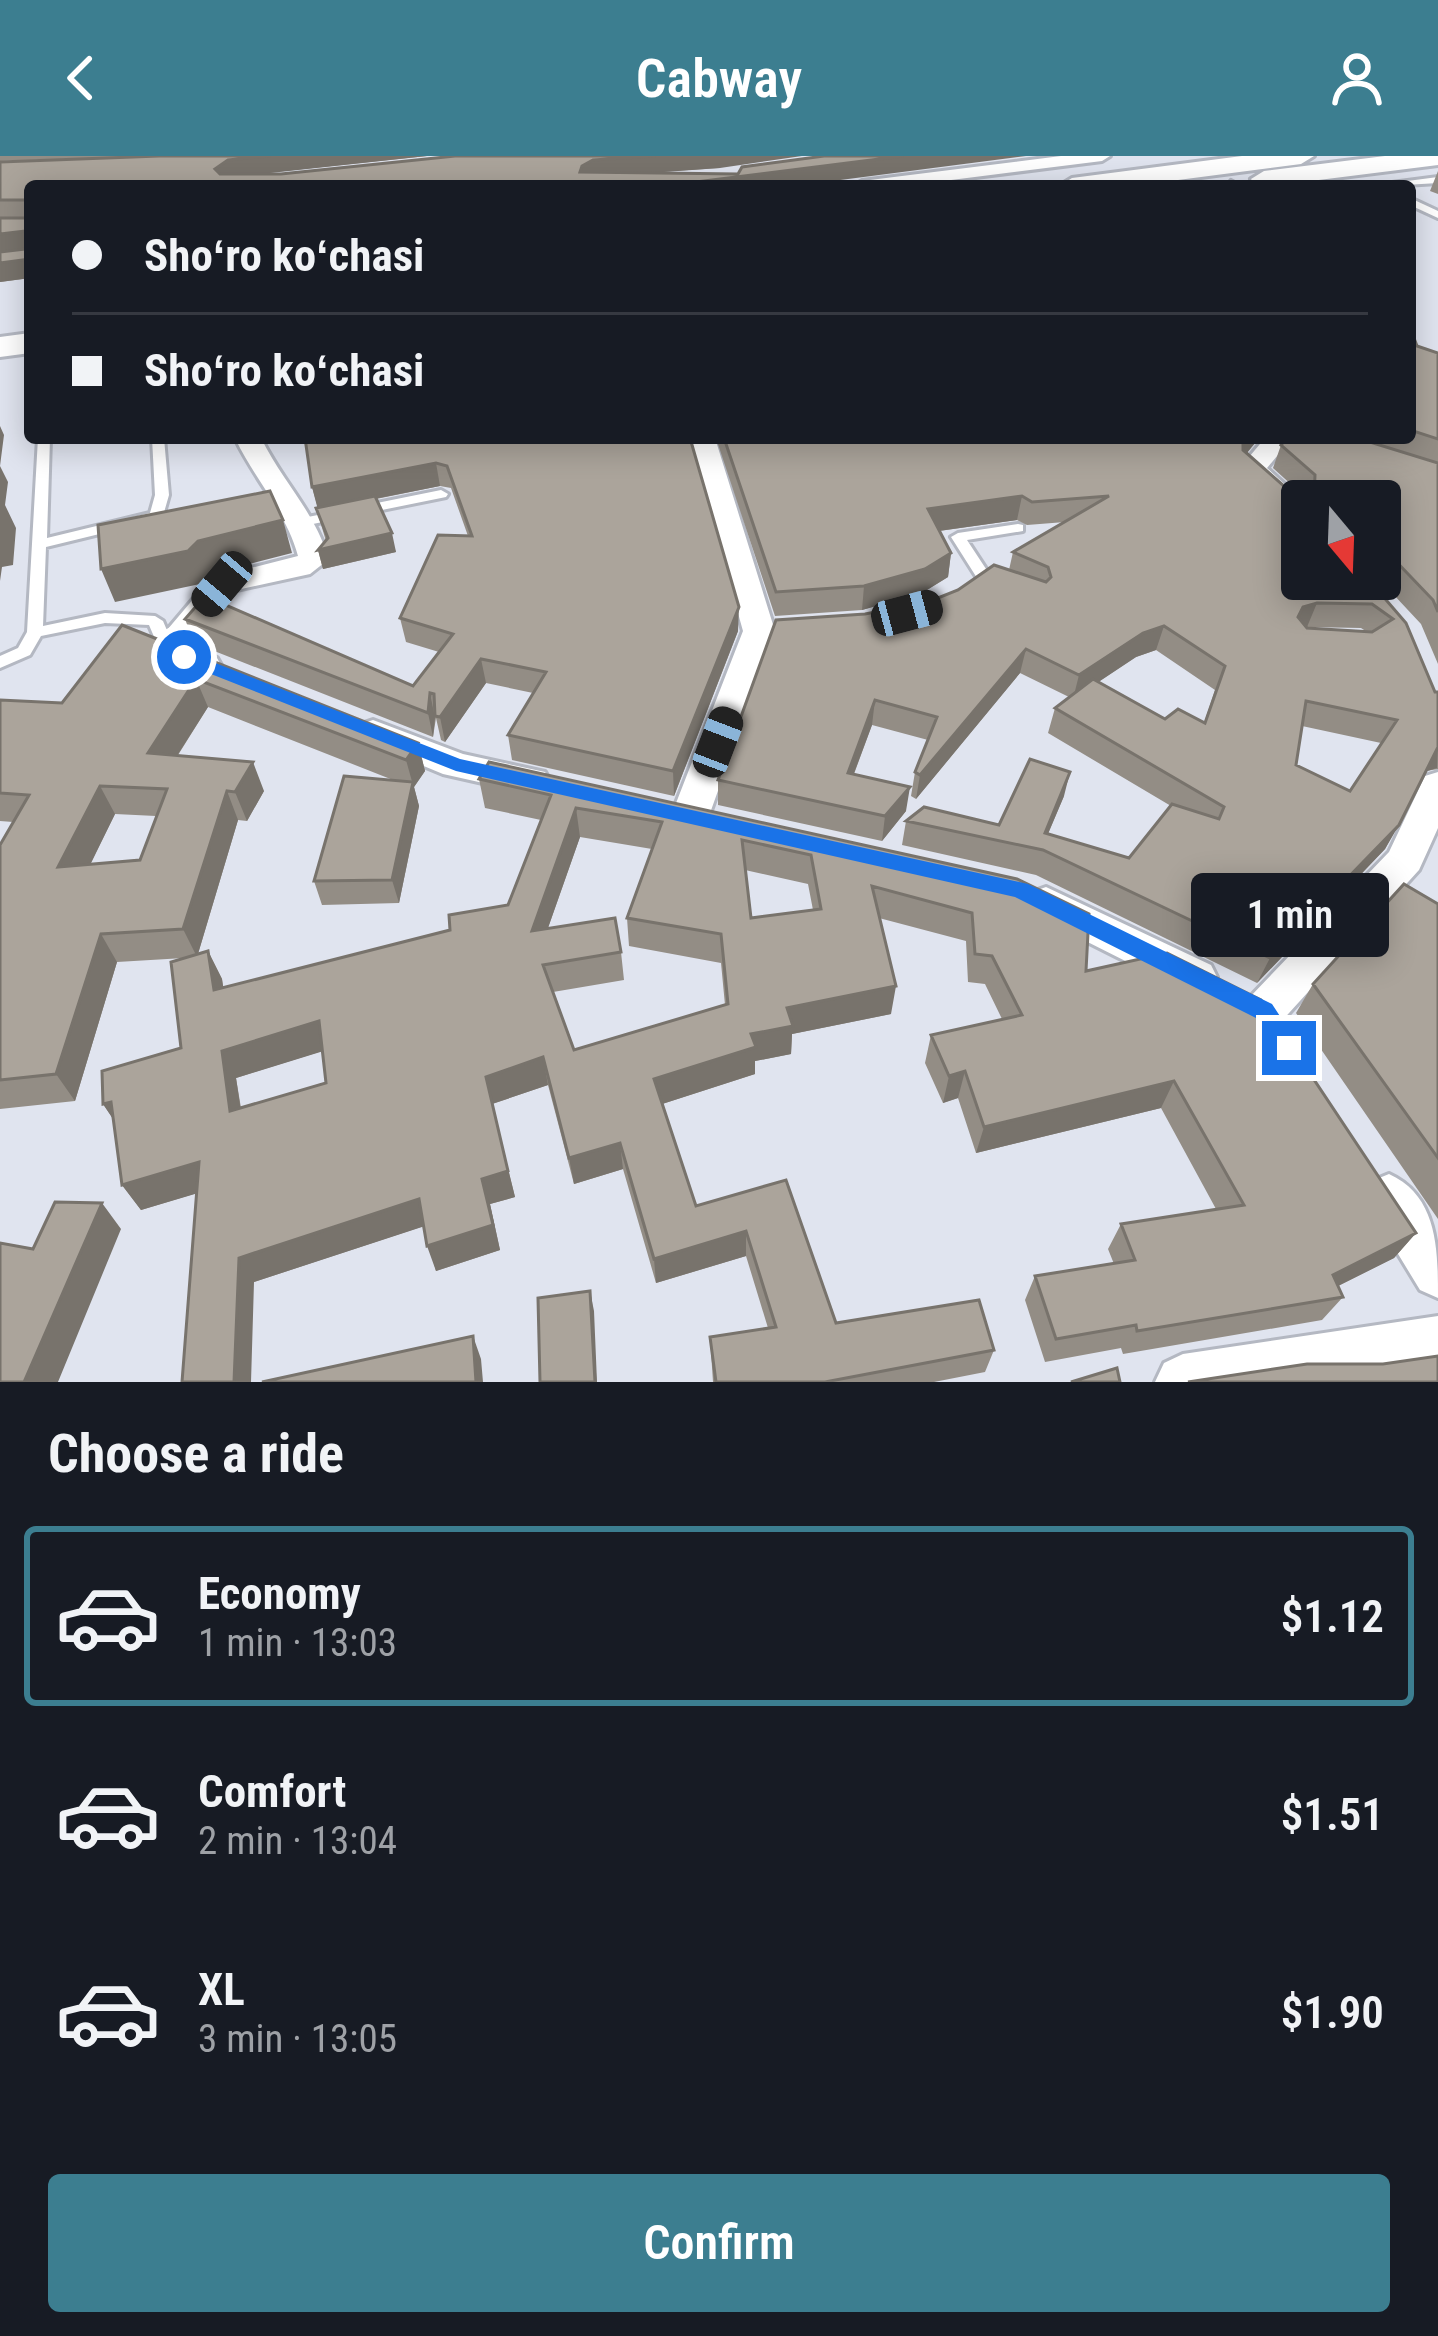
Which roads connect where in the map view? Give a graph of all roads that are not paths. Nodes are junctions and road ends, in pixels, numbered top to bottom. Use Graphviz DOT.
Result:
graph roads {
  1 [pos="954,156"];
  2 [pos="1102,156"];
  3 [pos="1301,156"];
  4 [pos="1438,157"];
  5 [pos="977,171"];
  6 [pos="1233,175"];
  7 [pos="908,180"];
  8 [pos="991,180"];
  9 [pos="1160,180"];
  10 [pos="44,444"];
  11 [pos="158,444"];
  12 [pos="251,444"];
  13 [pos="703,444"];
  14 [pos="1274,444"];
  15 [pos="441,494"];
  16 [pos="1281,496"];
  17 [pos="303,522"];
  18 [pos="1018,528"];
  19 [pos="39,544"];
  20 [pos="1018,590"];
  21 [pos="35,632"];
  22 [pos="167,649"];
  23 [pos="0,663"];
  24 [pos="247,682"];
  25 [pos="331,715"];
  26 [pos="1438,785"];
  27 [pos="573,790"];
  28 [pos="643,806"];
  29 [pos="690,816"];
  30 [pos="734,826"];
  31 [pos="1020,890"];
  32 [pos="1264,1011"];
  33 [pos="1289,1048"];
  34 [pos="1364,1160"];
  35 [pos="1438,1272"];
  36 [pos="1438,1343"];
  37 [pos="1183,1382"];
  1 -- 5 [label="street"];
  2 -- 5 [label="street"];
  3 -- 6 [label="main road"];
  4 -- 6 [label="main road"];
  5 -- 7 [label="street"];
  5 -- 8 [label="street"];
  6 -- 9 [label="main road"];
  10 -- 19 [label="lane"];
  11 -- 19 [label="lane"];
  12 -- 17 [label="street"];
  13 -- 29 [label="street"];
  14 -- 16 [label="street"];
  15 -- 17 [label="lane"];
  17 -- 22 [label="street"];
  18 -- 20 [label="lane"];
  19 -- 21 [label="lane"];
  21 -- 22 [label="lane"];
  21 -- 23 [label="lane"];
  22 -- 24 [label="street"];
  25 -- 27 [label="street"];
  26 -- 32 [label="street"];
  28 -- 29 [label="street"];
  29 -- 30 [label="street"];
  31 -- 32 [label="street"];
  32 -- 33 [label="street"];
  34 -- 35 [label="street"];
  36 -- 37 [label="street"];
}
